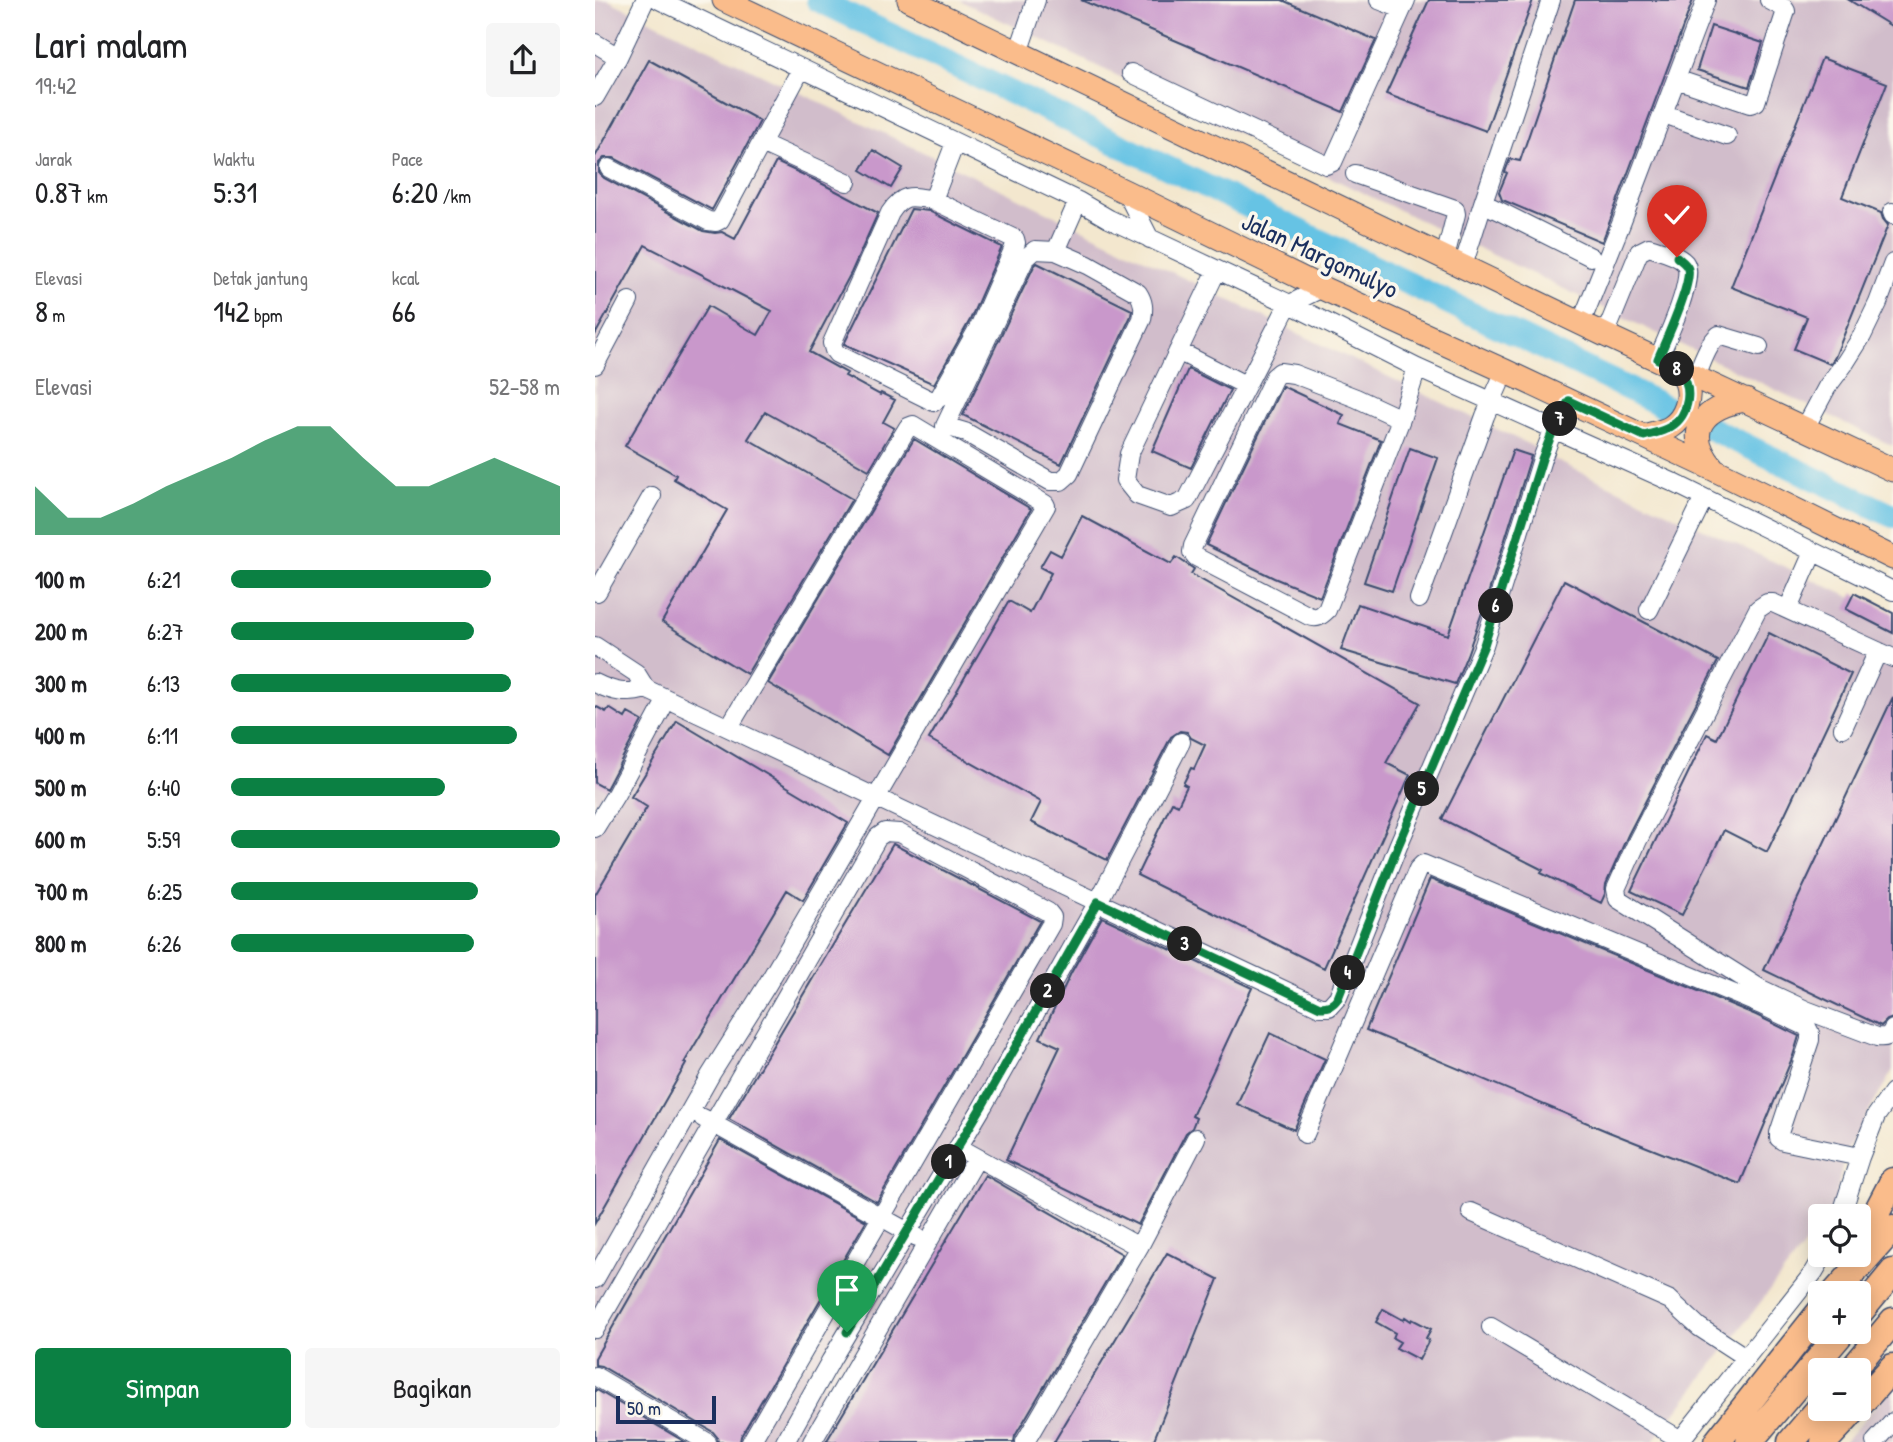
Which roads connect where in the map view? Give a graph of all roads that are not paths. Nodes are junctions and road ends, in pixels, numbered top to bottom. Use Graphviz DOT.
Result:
graph roads {
  1 [pos="645,0"];
  2 [pos="659,0"];
  3 [pos="725,0"];
  4 [pos="909,0"];
  5 [pos="1036,0"];
  6 [pos="1379,0"];
  7 [pos="1551,0"];
  8 [pos="1706,0"];
  9 [pos="1769,0"];
  10 [pos="1404,4"];
  11 [pos="595,43"];
  12 [pos="1018,53"];
  13 [pos="618,57"];
  14 [pos="801,69"];
  15 [pos="1131,73"];
  16 [pos="1676,79"];
  17 [pos="595,97"];
  18 [pos="1664,114"];
  19 [pos="1727,136"];
  20 [pos="761,143"];
  21 [pos="955,143"];
  22 [pos="609,167"];
  23 [pos="1355,174"];
  24 [pos="847,182"];
  25 [pos="1126,192"];
  26 [pos="933,200"];
  27 [pos="1078,201"];
  28 [pos="1483,204"];
  29 [pos="1150,239"];
  30 [pos="1056,251"];
  31 [pos="1591,257"];
  32 [pos="1454,262"];
  33 [pos="1893,263"];
  34 [pos="1217,270"];
  35 [pos="1322,288"];
  36 [pos="629,301"];
  37 [pos="1288,305"];
  38 [pos="1581,323"];
  39 [pos="1605,335"];
  40 [pos="1759,347"];
  41 [pos="1178,352"];
  42 [pos="595,365"];
  43 [pos="1417,368"];
  44 [pos="1505,371"];
  45 [pos="1679,371"];
  46 [pos="1245,385"];
  47 [pos="1569,401"];
  48 [pos="1738,401"];
  49 [pos="1491,402"];
  50 [pos="1401,419"];
  51 [pos="1554,428"];
  52 [pos="1805,428"];
  53 [pos="1649,435"];
  54 [pos="1709,463"];
  55 [pos="1893,470"];
  56 [pos="652,496"];
  57 [pos="1704,498"];
  58 [pos="1813,552"];
  59 [pos="1893,558"];
  60 [pos="1893,591"];
  61 [pos="596,593"];
  62 [pos="1419,599"];
  63 [pos="1788,609"];
  64 [pos="1649,610"];
  65 [pos="595,646"];
  66 [pos="1885,655"];
  67 [pos="595,683"];
  68 [pos="646,689"];
  69 [pos="667,699"];
  70 [pos="729,727"];
  71 [pos="1843,728"];
  72 [pos="1181,742"];
  73 [pos="875,798"];
  74 [pos="595,828"];
  75 [pos="1010,859"];
  76 [pos="998,885"];
  77 [pos="1098,902"];
  78 [pos="767,985"];
  79 [pos="786,995"];
  80 [pos="1893,1029"];
  81 [pos="954,1092"];
  82 [pos="1893,1092"];
  83 [pos="982,1106"];
  84 [pos="690,1113"];
  85 [pos="713,1123"];
  86 [pos="1305,1134"];
  87 [pos="1196,1138"];
  88 [pos="958,1147"];
  89 [pos="1860,1157"];
  90 [pos="977,1158"];
  91 [pos="1893,1181"];
  92 [pos="1845,1204"];
  93 [pos="1471,1212"];
  94 [pos="881,1217"];
  95 [pos="629,1218"];
  96 [pos="1871,1222"];
  97 [pos="1893,1228"];
  98 [pos="651,1231"];
  99 [pos="908,1231"];
  100 [pos="927,1244"];
  101 [pos="1139,1247"];
  102 [pos="1817,1267"];
  103 [pos="1893,1272"];
  104 [pos="595,1279"];
  105 [pos="1845,1281"];
  106 [pos="1871,1299"];
  107 [pos="1893,1321"];
  108 [pos="1491,1326"];
  109 [pos="1808,1327"];
  110 [pos="595,1329"];
  111 [pos="847,1332"];
  112 [pos="1832,1344"];
  113 [pos="869,1345"];
  114 [pos="807,1346"];
  115 [pos="1745,1357"];
  116 [pos="1862,1358"];
  117 [pos="831,1360"];
  118 [pos="1893,1367"];
  119 [pos="595,1376"];
  120 [pos="1871,1392"];
  121 [pos="1809,1421"];
  122 [pos="1844,1421"];
  123 [pos="1893,1422"];
  124 [pos="1680,1441"];
  125 [pos="707,1442"];
  126 [pos="751,1442"];
  127 [pos="785,1442"];
  128 [pos="812,1442"];
  129 [pos="1025,1442"];
  130 [pos="1717,1442"];
  131 [pos="1749,1442"];
  132 [pos="1791,1442"];
  133 [pos="1824,1442"];
  134 [pos="1875,1442"];
  1 -- 13 [label="street"];
  2 -- 14 [label="street"];
  3 -- 25 [label="main road, Jalan Margomulyo"];
  4 -- 12 [label="main road, Jalan Margomulyo"];
  5 -- 12 [label="street"];
  6 -- 10 [label="street"];
  7 -- 28 [label="street"];
  8 -- 16 [label="street"];
  9 -- 16 [label="street"];
  10 -- 15 [label="street"];
  11 -- 13 [label="street"];
  12 -- 32 [label="main road, Jalan Margomulyo"];
  13 -- 17 [label="street"];
  14 -- 20 [label="street"];
  14 -- 21 [label="street"];
  16 -- 18 [label="street"];
  18 -- 19 [label="street"];
  18 -- 38 [label="street"];
  20 -- 22 [label="street"];
  20 -- 24 [label="street"];
  21 -- 26 [label="street"];
  21 -- 27 [label="street"];
  23 -- 32 [label="street"];
  25 -- 29 [label="street"];
  25 -- 35 [label="main road, Jalan Margomulyo"];
  26 -- 26 [label="street"];
  27 -- 29 [label="street"];
  27 -- 30 [label="street"];
  28 -- 31 [label="street"];
  28 -- 32 [label="street"];
  29 -- 34 [label="street"];
  30 -- 30 [label="street"];
  32 -- 38 [label="main road, Jalan Margomulyo"];
  33 -- 52 [label="street"];
  34 -- 37 [label="street"];
  34 -- 41 [label="street"];
  35 -- 37 [label="street"];
  35 -- 44 [label="main road, Jalan Margomulyo"];
  36 -- 42 [label="street"];
  37 -- 43 [label="street"];
  37 -- 46 [label="street"];
  38 -- 39 [label="main road, Jalan Margomulyo"];
  39 -- 45 [label="main road, Jalan Margomulyo"];
  39 -- 45 [label="street"];
  40 -- 45 [label="street"];
  41 -- 46 [label="street"];
  41 -- 46 [label="street"];
  43 -- 49 [label="street"];
  43 -- 50 [label="street"];
  44 -- 47 [label="main road, Jalan Margomulyo"];
  44 -- 49 [label="street"];
  45 -- 48 [label="main road, Jalan Margomulyo"];
  45 -- 53 [label="main road"];
  47 -- 51 [label="street"];
  47 -- 53 [label="main road, Jalan Margomulyo"];
  48 -- 52 [label="main road, Jalan Margomulyo"];
  48 -- 54 [label="main road"];
  49 -- 51 [label="street"];
  49 -- 62 [label="street"];
  50 -- 50 [label="street"];
  51 -- 57 [label="street"];
  51 -- 77 [label="street"];
  52 -- 55 [label="main road, Jalan Margomulyo"];
  53 -- 54 [label="main road, Jalan Margomulyo"];
  54 -- 59 [label="main road, Jalan Margomulyo"];
  56 -- 61 [label="street"];
  57 -- 58 [label="street"];
  57 -- 64 [label="street"];
  58 -- 60 [label="street"];
  58 -- 63 [label="street"];
  63 -- 66 [label="street"];
  63 -- 80 [label="street"];
  65 -- 68 [label="street"];
  66 -- 71 [label="street"];
  67 -- 68 [label="street"];
  68 -- 69 [label="street"];
  69 -- 70 [label="street"];
  69 -- 74 [label="street"];
  70 -- 73 [label="street"];
  70 -- 73 [label="street"];
  72 -- 77 [label="street"];
  73 -- 75 [label="street"];
  73 -- 78 [label="street"];
  75 -- 76 [label="street"];
  75 -- 77 [label="street"];
  76 -- 79 [label="street"];
  76 -- 81 [label="street"];
  77 -- 83 [label="street"];
  78 -- 79 [label="street"];
  78 -- 84 [label="street"];
  79 -- 85 [label="street"];
  81 -- 83 [label="street"];
  81 -- 94 [label="street"];
  82 -- 89 [label="street"];
  83 -- 88 [label="street"];
  84 -- 85 [label="street"];
  84 -- 95 [label="street"];
  85 -- 94 [label="street"];
  85 -- 98 [label="street"];
  86 -- 89 [label="street"];
  87 -- 101 [label="street"];
  88 -- 90 [label="street"];
  88 -- 99 [label="street"];
  89 -- 92 [label="street"];
  90 -- 100 [label="street"];
  90 -- 101 [label="street"];
  91 -- 96 [label="highway"];
  93 -- 115 [label="street"];
  94 -- 99 [label="street"];
  94 -- 114 [label="street"];
  95 -- 98 [label="street"];
  95 -- 104 [label="street"];
  97 -- 105 [label="highway"];
  98 -- 110 [label="street"];
  99 -- 100 [label="street"];
  99 -- 111 [label="street"];
  100 -- 113 [label="street"];
  101 -- 129 [label="street"];
  102 -- 115 [label="street"];
  103 -- 106 [label="highway"];
  107 -- 116 [label="highway"];
  108 -- 124 [label="street"];
  109 -- 130 [label="highway"];
  111 -- 113 [label="street"];
  111 -- 117 [label="street"];
  112 -- 131 [label="highway"];
  113 -- 128 [label="street"];
  114 -- 117 [label="street"];
  114 -- 126 [label="street"];
  115 -- 124 [label="street"];
  117 -- 127 [label="street"];
  118 -- 120 [label="highway"];
  119 -- 125 [label="street"];
  121 -- 132 [label="highway"];
  122 -- 133 [label="highway"];
  123 -- 134 [label="street"];
}
